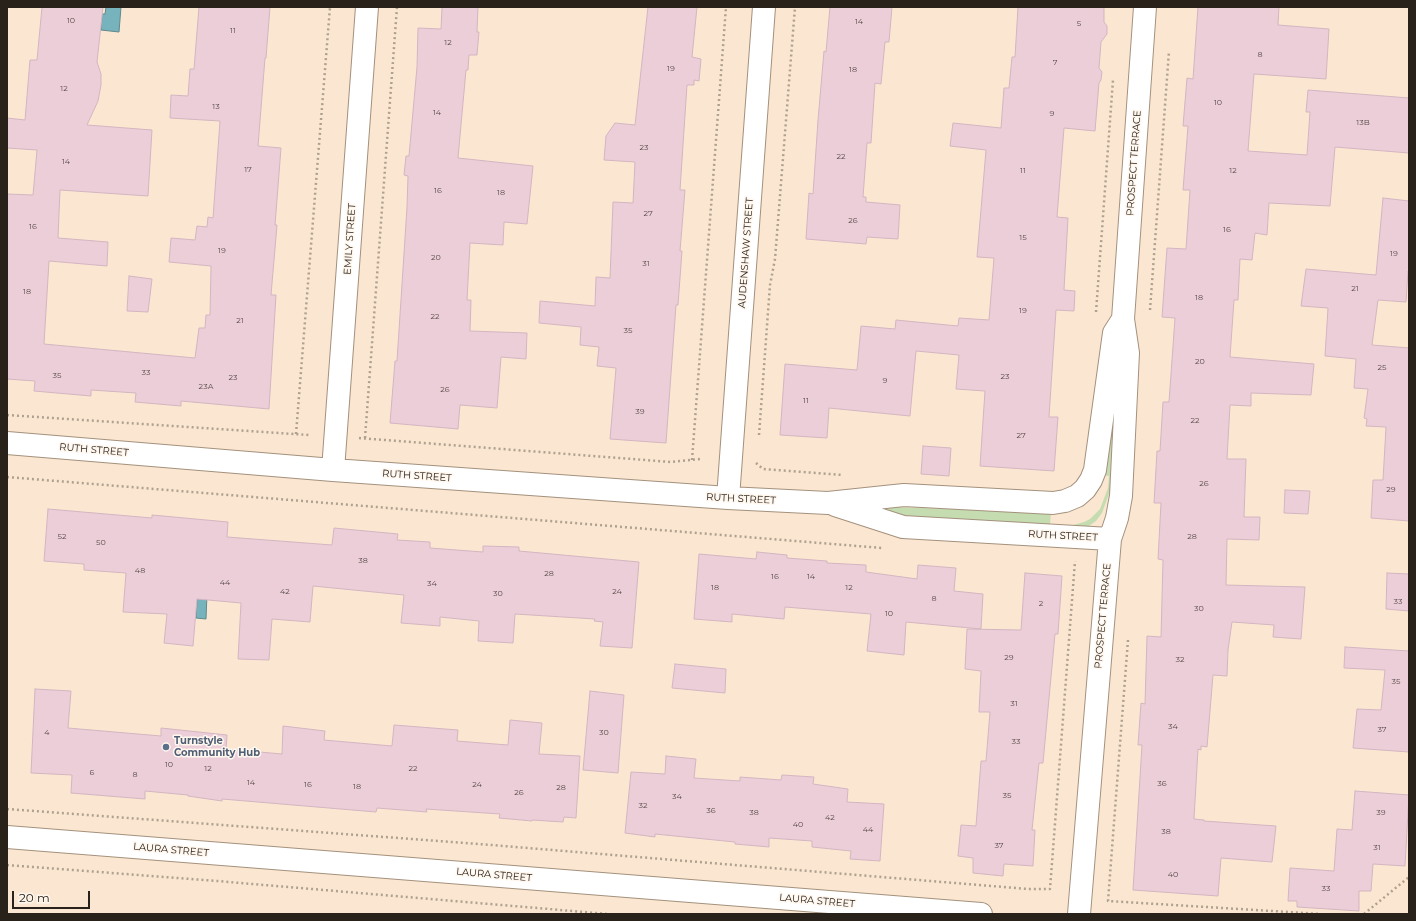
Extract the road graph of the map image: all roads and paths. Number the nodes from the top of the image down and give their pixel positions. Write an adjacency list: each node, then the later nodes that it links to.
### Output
1 (330, 7): 14 (path)
2 (367, 7): 23 (street, EMILY STREET)
3 (397, 7): 17 (path)
4 (726, 7): 21 (path)
5 (764, 7): 27 (street, AUDENSHAW STREET)
6 (795, 7): 18 (path)
7 (1145, 7): 12 (street, PROSPECT TERRACE)
8 (1169, 45): 10 (path)
9 (1113, 78): 11 (path)
10 (1150, 312)
11 (1096, 313)
12 (1122, 319): 26 (street, PROSPECT TERRACE); 29 (street, PROSPECT TERRACE)
13 (7, 416): 14 (path)
14 (296, 434): 15 (path)
15 (309, 435)
16 (355, 437): 17 (path)
17 (365, 438): 21 (path)
18 (758, 438)
19 (7, 443): 23 (street, RUTH STREET)
20 (700, 459): 21 (path)
21 (692, 460)
22 (754, 461): 24 (path)
23 (333, 470): 27 (street, RUTH STREET)
24 (848, 476)
25 (7, 477): 30 (path)
26 (1077, 496): 28 (street, RUTH STREET)
27 (728, 498): 28 (street, RUTH STREET)
28 (828, 503): 29 (street, RUTH STREET)
29 (1110, 539): 39 (street, PROSPECT TERRACE)
30 (884, 548)
31 (1068, 561): 33 (path)
32 (1129, 636): 40 (path)
33 (7, 809)
34 (7, 837): 38 (street, LAURA STREET)
35 (7, 865): 37 (path)
36 (1409, 877): 41 (path)
37 (608, 914)
38 (981, 914)
39 (1080, 914)
40 (1320, 914)
41 (1364, 914)

